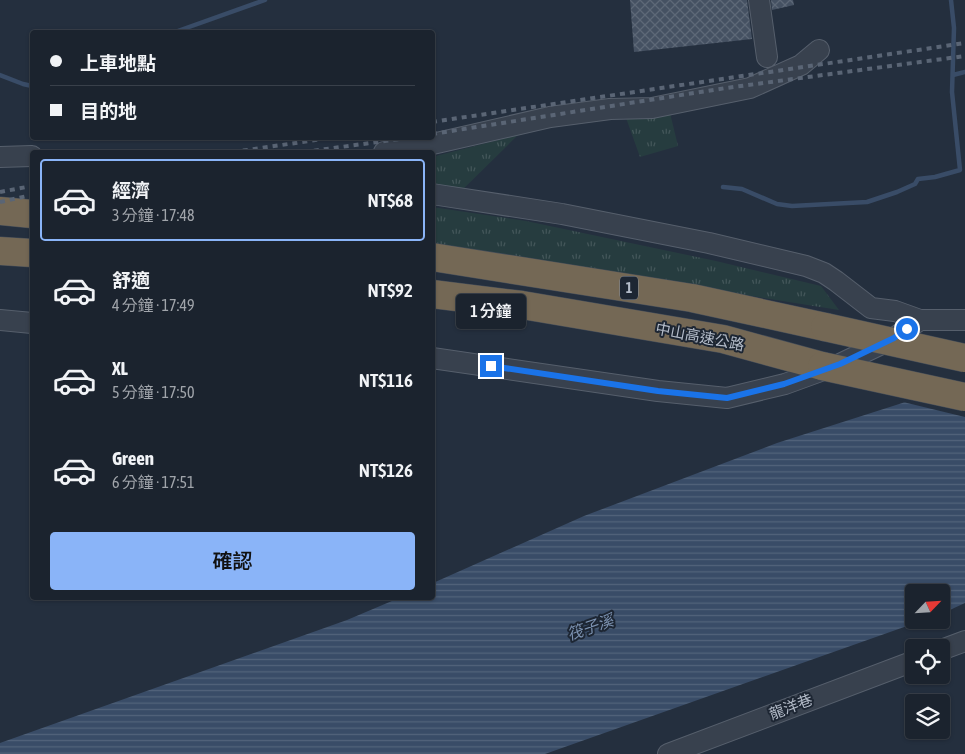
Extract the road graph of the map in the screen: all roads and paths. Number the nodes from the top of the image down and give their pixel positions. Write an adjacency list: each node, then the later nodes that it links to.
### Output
1 (759, 0): 3 (lane)
2 (819, 50): 4 (lane)
3 (767, 57)
4 (397, 150)
5 (30, 156): 6 (lane)
6 (0, 158)
7 (435, 194): 15 (lane)
8 (0, 211): 9 (highway)
9 (30, 214)
10 (0, 251): 11 (highway)
11 (30, 253)
12 (435, 257): 19 (highway, 1, bridge)
13 (435, 294): 20 (highway, 中山高速公路 / 1, bridge)
14 (0, 320): 17 (lane)
15 (920, 320): 16 (lane); 18 (lane)
16 (965, 320)
17 (30, 323)
18 (435, 358)
19 (965, 358)
20 (965, 397)
21 (965, 641): 22 (lane)
22 (950, 647)
23 (905, 664): 24 (lane, 龍洋巷)
24 (668, 754)

